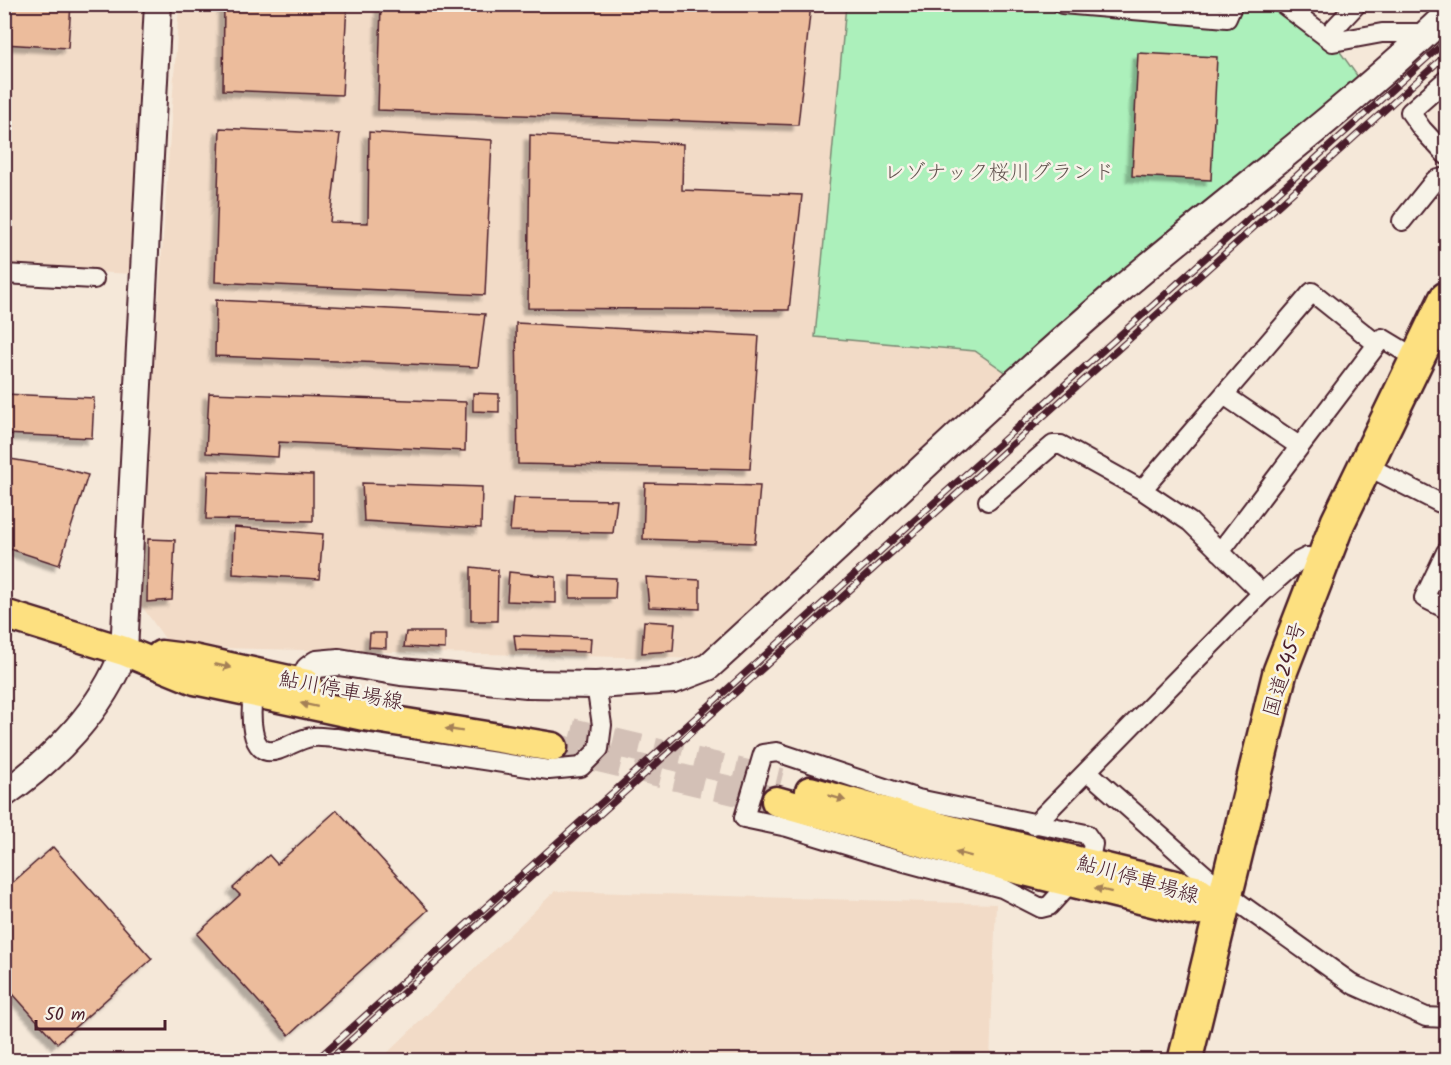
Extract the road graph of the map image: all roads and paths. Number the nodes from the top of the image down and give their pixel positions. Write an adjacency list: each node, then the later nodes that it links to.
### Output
1 (158, 4): 31 (street)
2 (1062, 4): 6 (street)
3 (1233, 4): 6 (street)
4 (1283, 4): 9 (street)
5 (1357, 4): 9 (street)
6 (1105, 6)
7 (1446, 15): 8 (street)
8 (1427, 33): 9 (street); 33 (street)
9 (1326, 37)
10 (1446, 80): 11 (street)
11 (1446, 155)
12 (1446, 177): 13 (street)
13 (1402, 221)
14 (4, 274): 15 (street)
15 (94, 279)
16 (1446, 299): 18 (highway, 国道245号)
17 (1377, 344): 18 (street); 19 (street); 20 (street)
18 (1417, 359): 21 (highway, 国道245号)
19 (1224, 394): 20 (street); 22 (street)
20 (1299, 446): 25 (street)
21 (1365, 465): 24 (street); 27 (highway, 国道245号)
22 (1142, 490): 23 (street); 25 (street)
23 (988, 501)
24 (1446, 506)
25 (1220, 552): 28 (street)
26 (1446, 552): 29 (street)
27 (1322, 559): 28 (street); 40 (highway, 国道245号)
28 (1262, 593): 35 (street)
29 (1446, 609)
30 (4, 614): 31 (main road, 鮎川停車場線)
31 (123, 651): 32 (main road, 鮎川停車場線, one-way to 32); 34 (main road, 鮎川停車場線); 37 (street)
32 (303, 684): 33 (street); 34 (main road, 鮎川停車場線, one-way to 34)
33 (596, 685): 34 (street)
34 (253, 693)
35 (1087, 771): 38 (street); 40 (street)
36 (778, 792): 39 (main road, 鮎川停車場線)
37 (4, 794)
38 (1034, 825): 39 (street); 39 (street)
39 (1080, 873): 40 (main road, 鮎川停車場線)
40 (1223, 900): 41 (street); 42 (highway, 国道245号)
41 (1446, 1018)
42 (1185, 1060)

